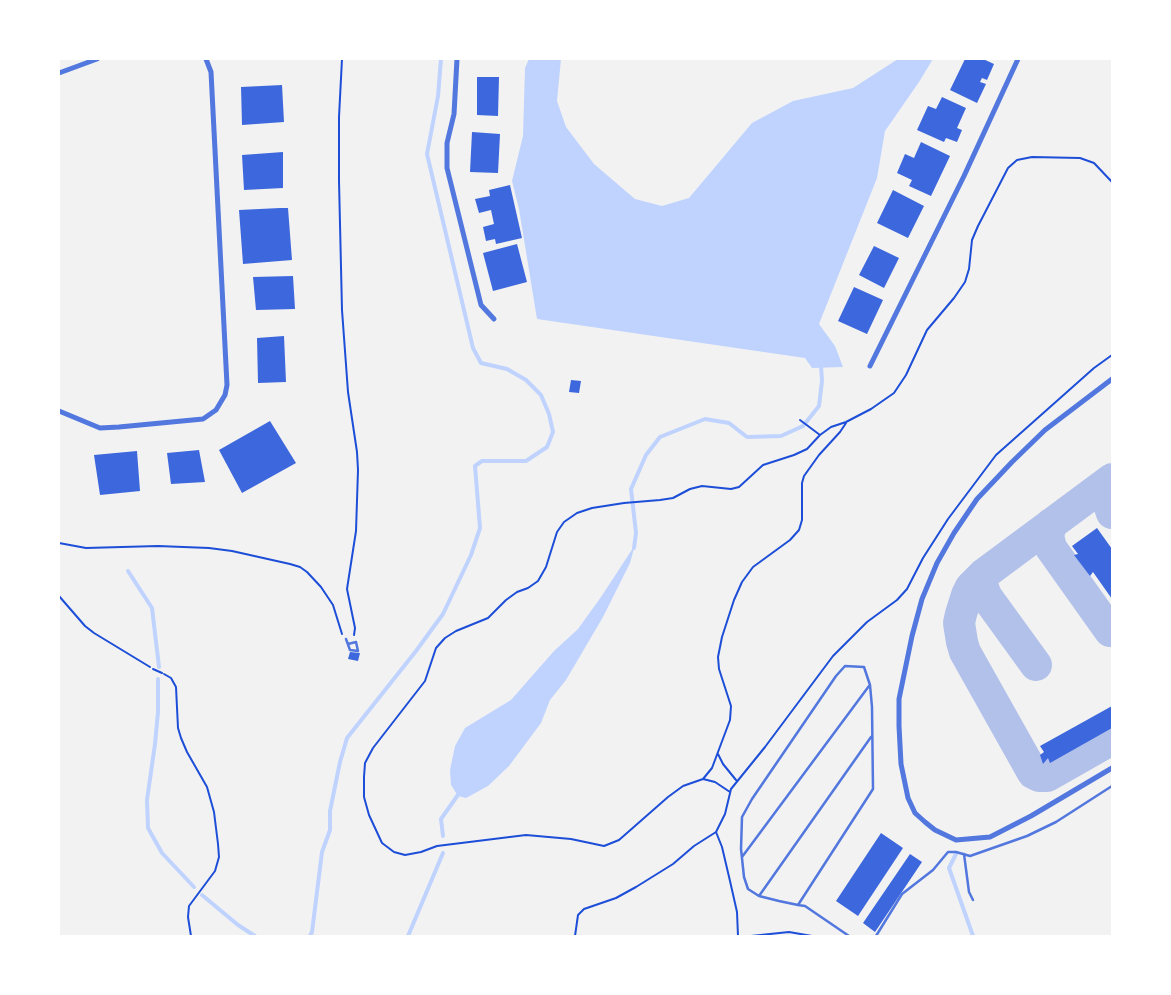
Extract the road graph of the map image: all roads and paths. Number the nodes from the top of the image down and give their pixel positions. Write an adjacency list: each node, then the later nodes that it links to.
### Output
1 (97, 59): 6 (street)
2 (206, 59): 12 (street)
3 (342, 59): 18 (path)
4 (457, 59): 8 (street)
5 (1018, 59): 10 (street)
6 (59, 73)
7 (1112, 182): 14 (path)
8 (494, 319)
9 (1112, 355): 25 (path)
10 (870, 366)
11 (1112, 379): 23 (street)
12 (59, 411)
13 (800, 420): 15 (path)
14 (846, 422): 15 (path); 22 (path)
15 (820, 435): 24 (path)
16 (59, 543): 18 (path)
17 (59, 596): 34 (path)
18 (346, 639): 19 (lane)
19 (348, 644): 19 (lane)
20 (870, 685): 21 (lane); 30 (lane); 30 (lane)
21 (872, 736): 31 (lane); 33 (lane)
22 (718, 754): 24 (path); 25 (path)
23 (1112, 768)
24 (703, 779): 27 (path)
25 (736, 780): 27 (path)
26 (1112, 786): 29 (lane)
27 (730, 792): 28 (path)
28 (716, 832): 35 (path); 36 (path)
29 (964, 854): 32 (lane); 40 (lane)
30 (742, 857): 31 (lane)
31 (759, 896): 33 (lane)
32 (973, 900)
33 (798, 905): 39 (lane)
34 (191, 936)
35 (575, 936)
36 (738, 936)
37 (752, 936): 38 (path)
38 (812, 936)
39 (849, 936)
40 (876, 936)

